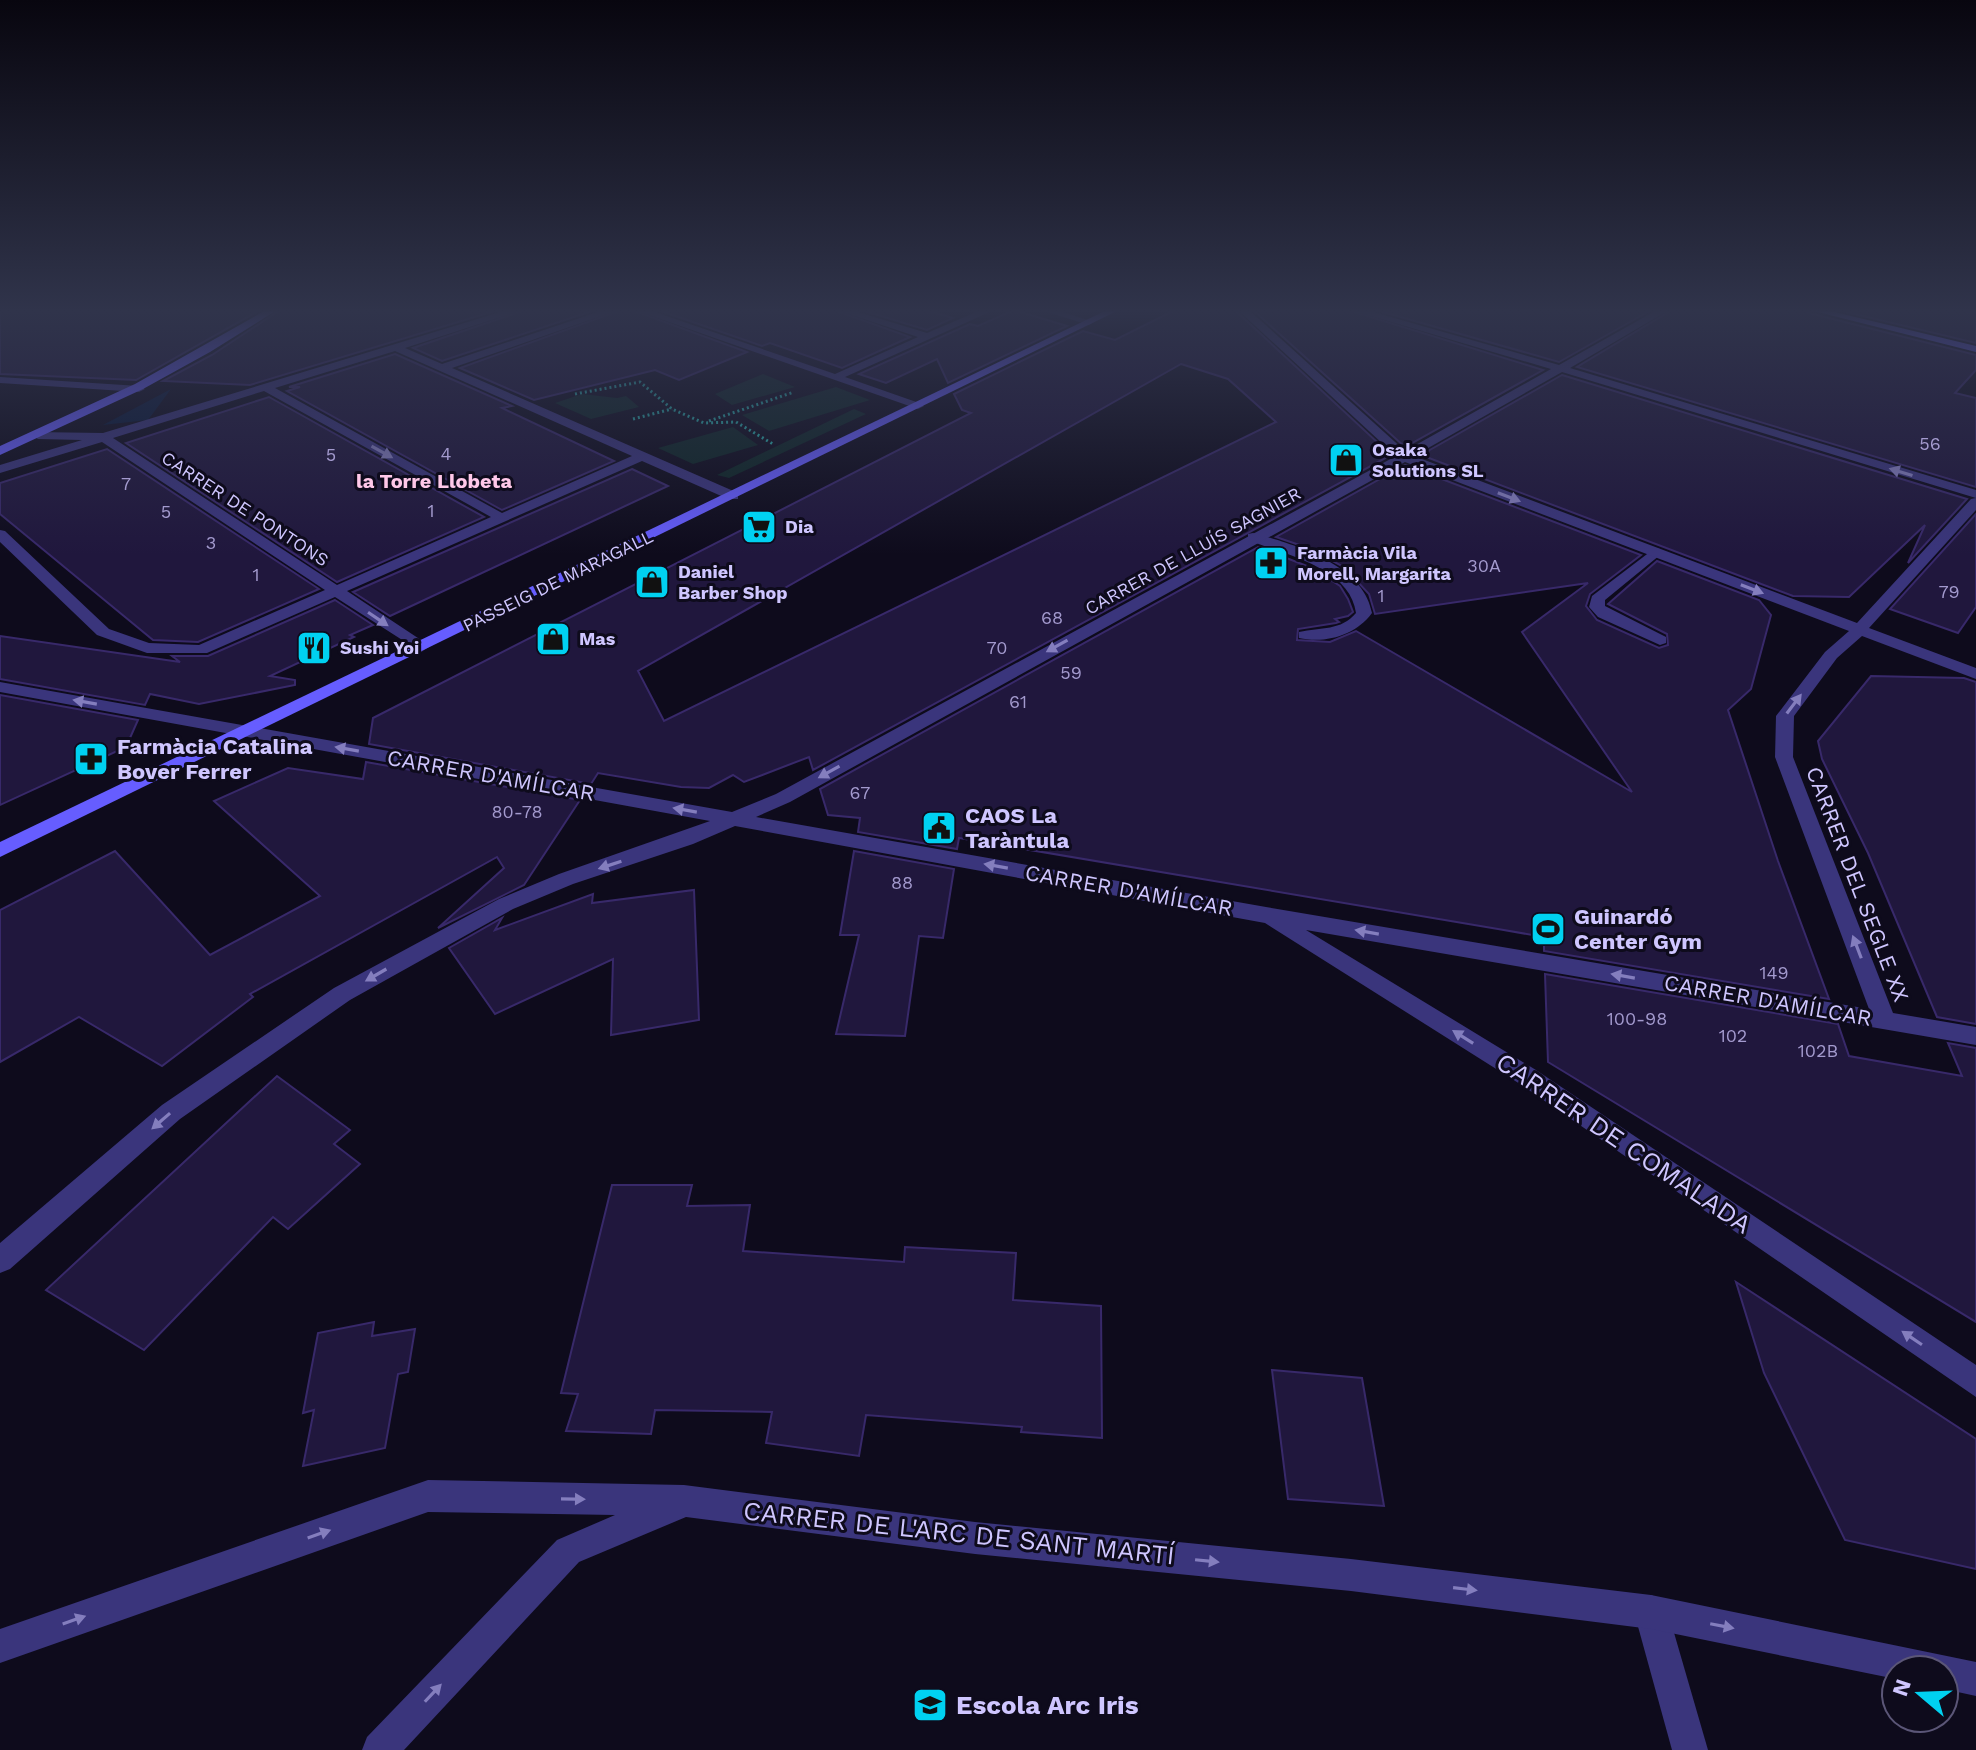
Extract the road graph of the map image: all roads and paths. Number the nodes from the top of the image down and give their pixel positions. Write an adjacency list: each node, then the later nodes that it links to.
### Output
1 (133, 392): 16 (street)
2 (249, 392): 17 (street)
3 (272, 392): 26 (street, one-way to 26)
4 (494, 392): 13 (street)
5 (588, 392): 13 (path)
6 (651, 392): 15 (path)
7 (794, 392): 15 (path)
8 (877, 392): 14 (street)
9 (947, 392): 14 (street, PASSEIG DE MARAGALL)
10 (1332, 392): 21 (street)
11 (1518, 392): 21 (street, CARRER DE LLUÍS SAGNIER)
12 (1637, 392): 23 (street, one-way to 12)
13 (522, 404): 20 (street)
14 (918, 406): 24 (street, PASSEIG DE MARAGALL)
15 (704, 423): 18 (path)
16 (38, 435): 17 (street); 19 (street)
17 (103, 437): 22 (street); 30 (street, CARRER DE PONTONS)
18 (768, 442)
19 (0, 451)
20 (642, 456): 24 (street); 26 (street)
21 (1404, 457): 28 (street, CARRER DE LLUÍS SAGNIER); 29 (street, one-way to 29)
22 (0, 469)
23 (1976, 494)
24 (733, 496): 34 (street, PASSEIG DE MARAGALL)
25 (1976, 502): 31 (street, CARRER DEL SEGLE XX)
26 (502, 518): 30 (street)
27 (0, 534): 30 (street)
28 (1253, 537): 32 (street); 38 (street, CARRER DE LLUÍS SAGNIER, one-way to 38)
29 (1655, 552): 31 (street, one-way to 31); 33 (street)
30 (336, 591): 34 (street, CARRER DE PONTONS, one-way to 34)
31 (1859, 630): 35 (street); 41 (street, CARRER DEL SEGLE XX, one-way to 31)
32 (1305, 635)
33 (1660, 640)
34 (421, 647): 37 (street, PASSEIG DE MARAGALL)
35 (1976, 674)
36 (0, 687): 37 (street, CARRER D'AMÍLCAR, one-way to 36)
37 (249, 731): 38 (street, CARRER D'AMÍLCAR, one-way to 37); 39 (street, PASSEIG DE MARAGALL)
38 (736, 819): 40 (street, CARRER D'AMÍLCAR, one-way to 38); 43 (street, CARRER DE LLUÍS SAGNIER, one-way to 43)
39 (0, 850)
40 (1266, 915): 41 (street, CARRER D'AMÍLCAR, one-way to 40); 44 (street, CARRER DE COMALADA, one-way to 40)
41 (1885, 1020): 42 (street, CARRER D'AMÍLCAR)
42 (1976, 1036)
43 (0, 1260)
44 (1976, 1382)
45 (684, 1501): 46 (street, CARRER DE L'ARC DE SANT MARTÍ, one-way to 46); 47 (street, CARRER DE L'ARC DE SANT MARTÍ, one-way to 45); 49 (street, one-way to 45)
46 (1651, 1612): 48 (street, CARRER DE L'ARC DE SANT MARTÍ, one-way to 48); 50 (street)
47 (0, 1646)
48 (1880, 1659)
49 (380, 1750)
50 (1690, 1750)

